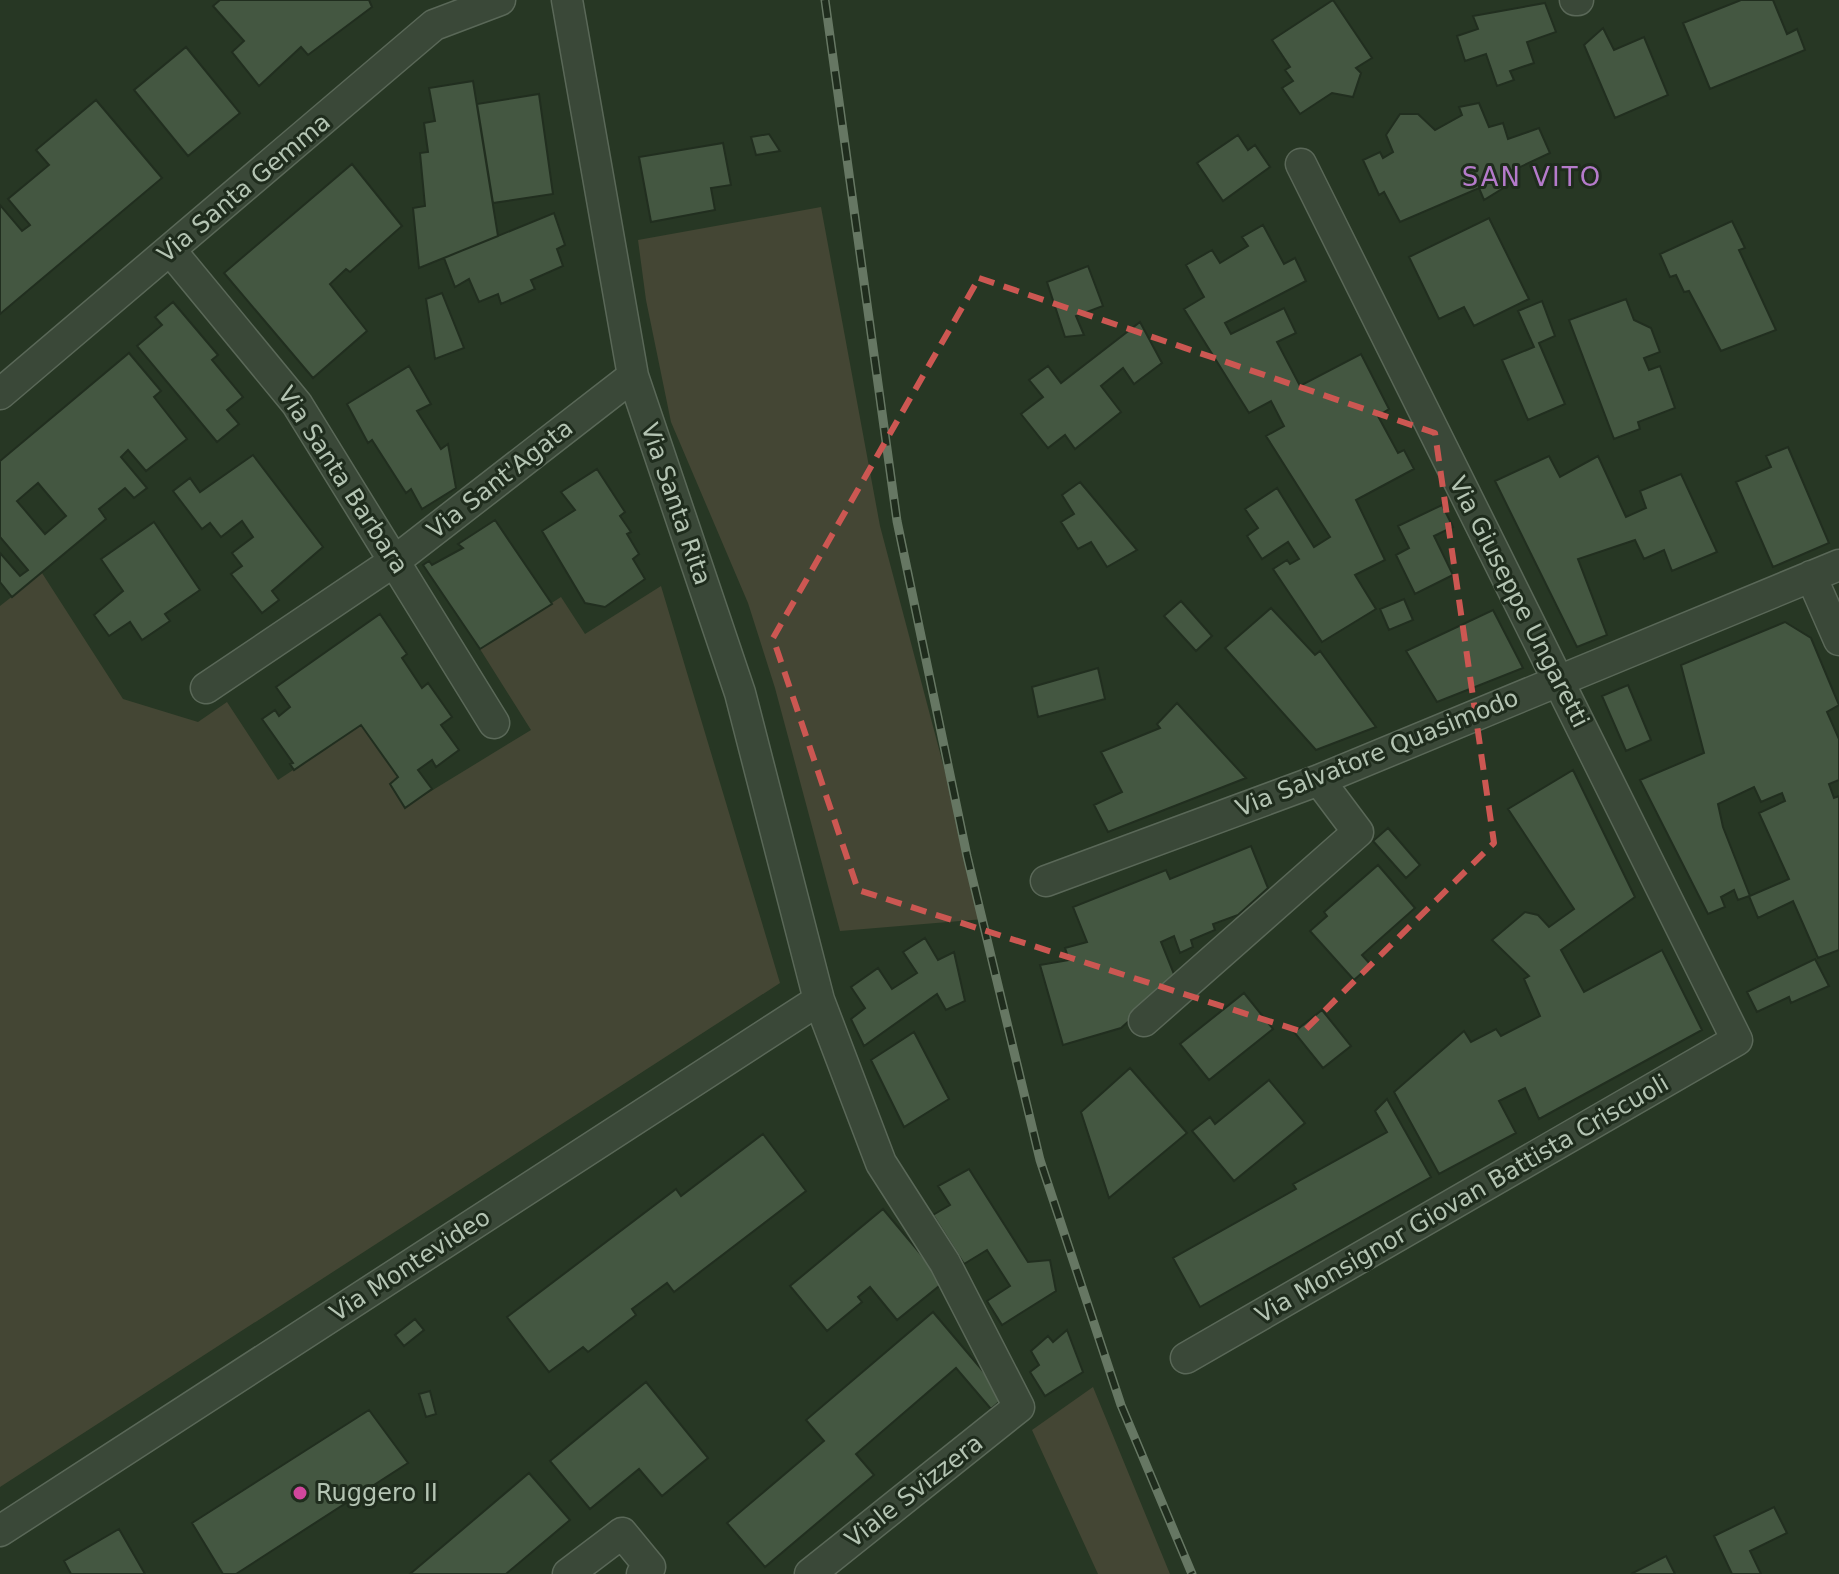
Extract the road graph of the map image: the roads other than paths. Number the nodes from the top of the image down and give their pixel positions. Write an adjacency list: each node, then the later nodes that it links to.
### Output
1 (500, 0): 3 (street, Via Santa Gemma)
2 (567, 0): 6 (street, Via Santa Rita)
3 (428, 13): 5 (street, Via Santa Gemma)
4 (1301, 164): 12 (street, Via Giuseppe Ungaretti)
5 (171, 251): 7 (street, Via Santa Gemma); 8 (street, Via Santa Barbara)
6 (633, 376): 8 (street, Via Sant'Agata); 17 (street, Via Santa Rita)
7 (0, 394)
8 (396, 560): 13 (street, Via Sant'Agata); 14 (street, Via Santa Barbara)
9 (1839, 565): 10 (street, Via Salvatore Quasimodo)
10 (1811, 576): 11 (street); 12 (street, Via Salvatore Quasimodo)
11 (1839, 640)
12 (1558, 679): 15 (street, Via Salvatore Quasimodo); 19 (street, Via Giuseppe Ungaretti)
13 (206, 688)
14 (494, 723)
15 (1319, 780): 16 (street, Via Salvatore Quasimodo); 18 (street)
16 (1046, 881)
17 (819, 1000): 21 (street, Via Santa Rita); 22 (street, Via Montevideo)
18 (1144, 1021)
19 (1737, 1040): 20 (street, Via Monsignor Giovan Battista Criscuoli)
20 (1186, 1358)
21 (1019, 1407): 25 (street, Viale Svizzera)
22 (0, 1531)
23 (649, 1572): 24 (street)
24 (568, 1574)
25 (810, 1574)

